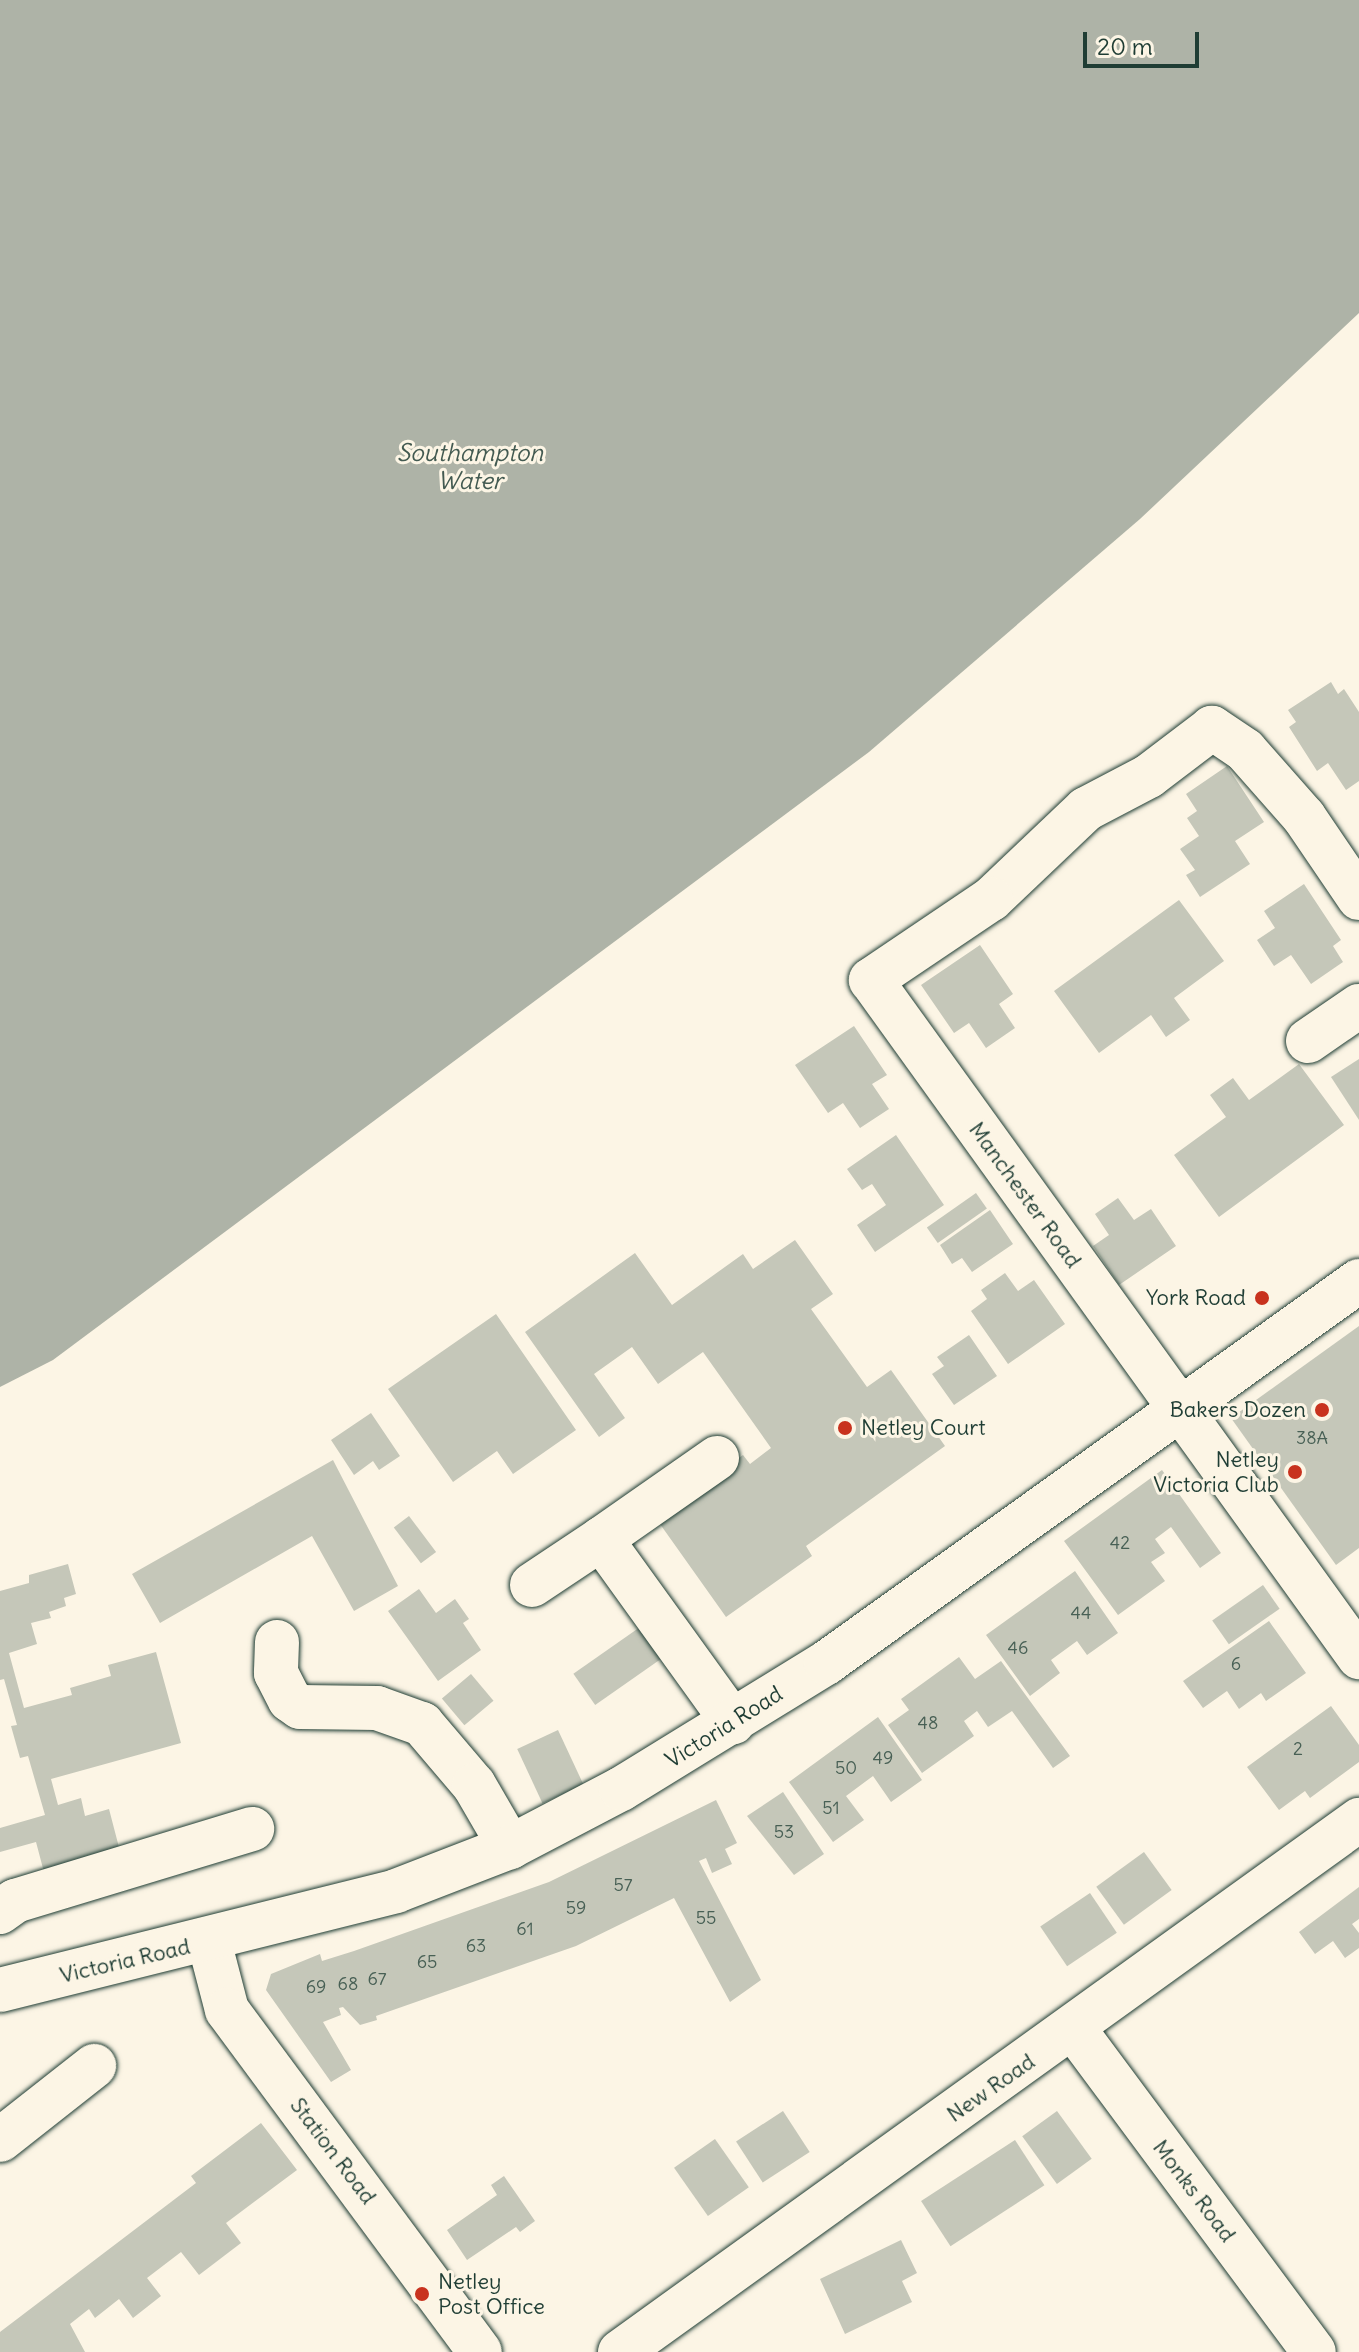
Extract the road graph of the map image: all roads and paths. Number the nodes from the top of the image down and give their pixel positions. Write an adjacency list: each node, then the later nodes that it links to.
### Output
1 (1359, 898): 5 (street, Manchester Road)
2 (1359, 1006): 3 (street)
3 (1308, 1041)
4 (1359, 1281): 5 (street, Victoria Road)
5 (1178, 1409): 10 (street, Manchester Road); 11 (street, Victoria Road)
6 (717, 1458): 7 (street)
7 (601, 1539): 8 (street); 11 (street)
8 (532, 1585)
9 (277, 1642): 14 (street)
10 (1359, 1657)
11 (733, 1722): 14 (street, Victoria Road)
12 (1359, 1820): 18 (street, New Road)
13 (252, 1829): 15 (street)
14 (510, 1847): 16 (street, Victoria Road)
15 (0, 1912)
16 (209, 1941): 17 (street, Victoria Road); 21 (street, Station Road)
17 (0, 1990)
18 (1074, 2029): 22 (street, New Road); 23 (street, Monks Road)
19 (94, 2066): 20 (street)
20 (0, 2140)
21 (480, 2352)
22 (620, 2352)
23 (1314, 2352)

